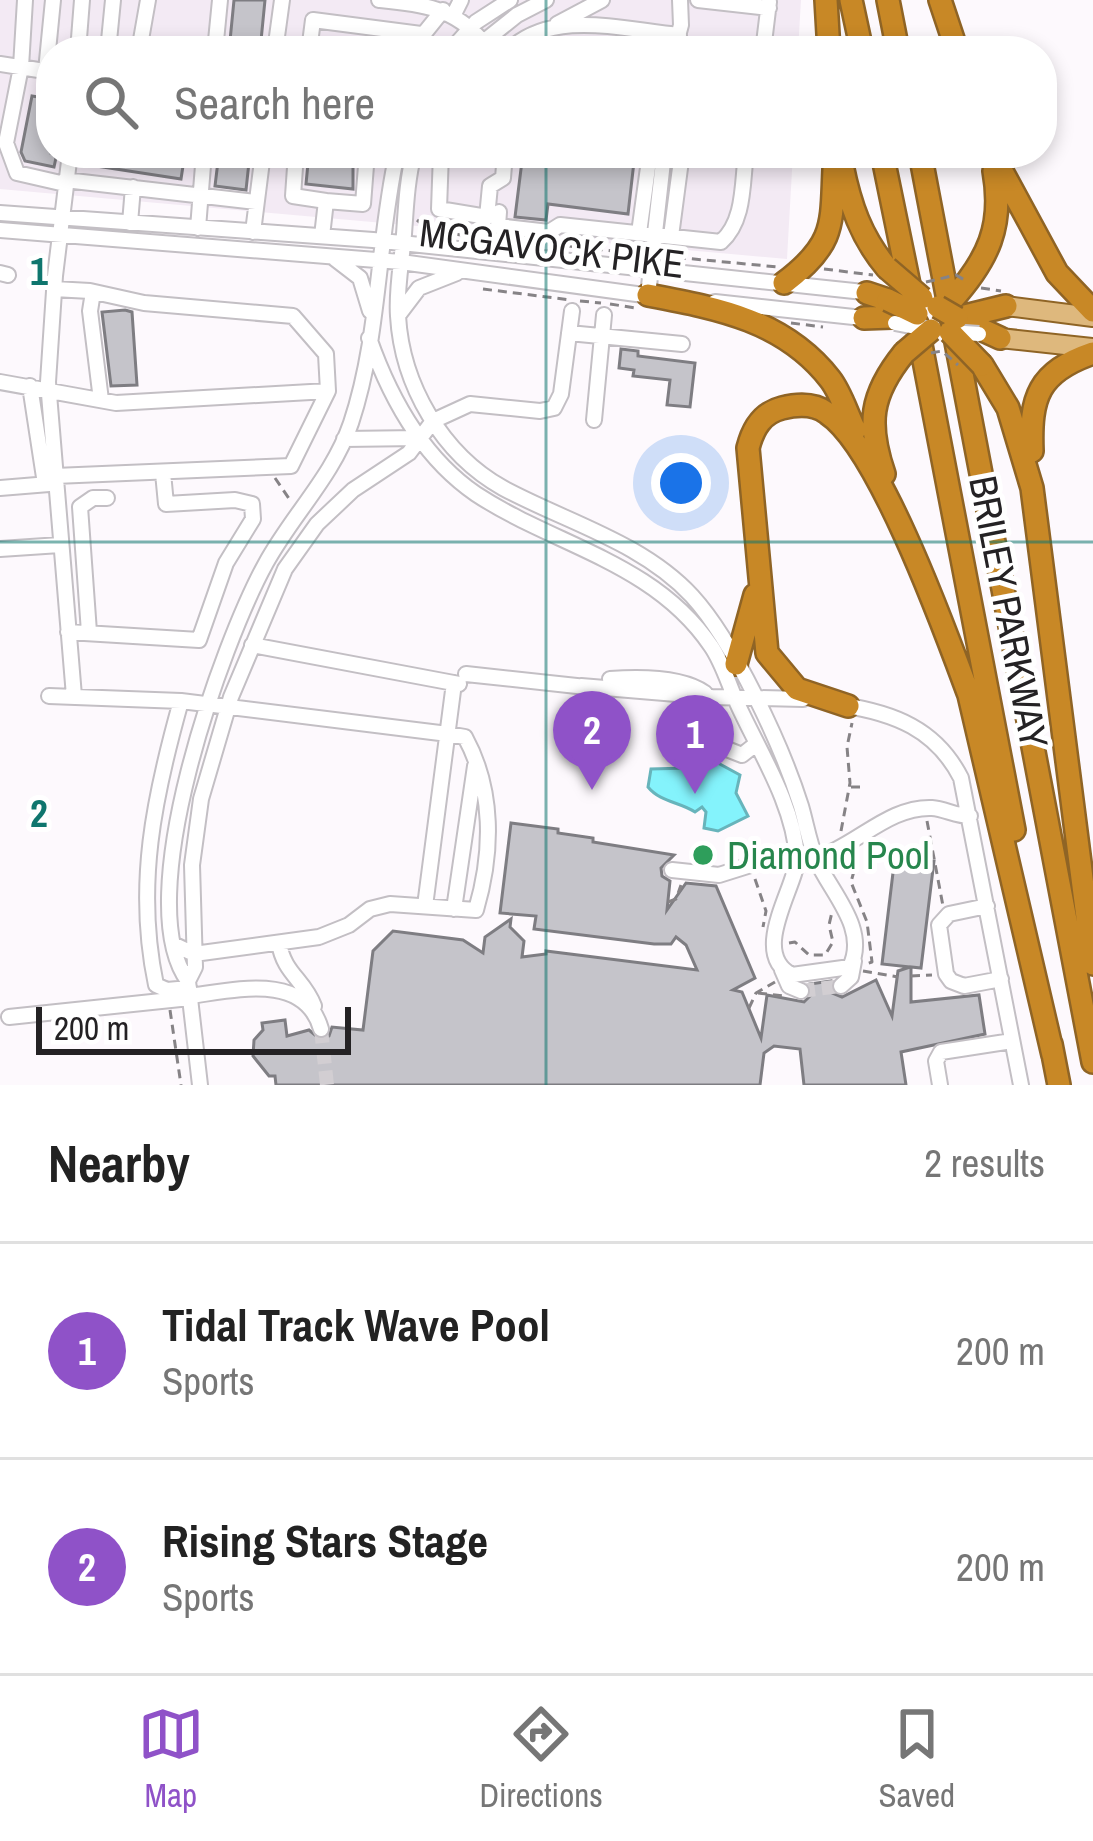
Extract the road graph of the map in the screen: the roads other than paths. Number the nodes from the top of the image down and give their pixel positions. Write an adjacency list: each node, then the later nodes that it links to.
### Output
1 (26, 0): 43 (street)
2 (53, 0): 25 (street)
3 (82, 0): 26 (street)
4 (113, 0): 27 (street)
5 (148, 0): 28 (street)
6 (220, 0): 29 (street)
7 (282, 0): 30 (street)
8 (379, 0): 20 (street)
9 (461, 0): 20 (street)
10 (546, 0): 18 (street)
11 (602, 0): 21 (street)
12 (680, 0): 24 (street)
13 (698, 0): 19 (street)
14 (826, 0): 38 (highway)
15 (851, 0): 39 (highway)
16 (888, 0): 40 (highway)
17 (940, 0): 41 (highway)
18 (510, 4): 22 (street); 34 (street); 35 (street)
19 (769, 4): 37 (street)
20 (447, 13): 22 (street); 23 (street)
21 (557, 24): 24 (street); 36 (street)
22 (471, 28): 32 (street); 33 (street)
23 (421, 34): 31 (street)
24 (680, 35)
25 (51, 36)
26 (79, 36)
27 (109, 36)
28 (142, 36)
29 (216, 36)
30 (277, 36)
31 (311, 36)
32 (464, 36)
33 (474, 36)
34 (485, 36)
35 (521, 36)
36 (536, 36)
37 (765, 36)
38 (829, 36)
39 (859, 36)
40 (895, 36)
41 (952, 36)
42 (0, 64): 43 (street)
43 (21, 67): 44 (street); 45 (street)
44 (36, 69)
45 (4, 134): 68 (street)
46 (67, 168): 68 (street)
47 (203, 168): 70 (street)
48 (260, 168): 72 (street)
49 (295, 168): 71 (street)
50 (366, 168): 71 (street)
51 (395, 168): 83 (street)
52 (412, 168): 84 (street)
53 (440, 168): 76 (street)
54 (504, 168): 67 (street)
55 (651, 168): 81 (street)
56 (663, 168): 65 (street)
57 (680, 168): 66 (street)
58 (744, 168): 81 (street)
59 (836, 168): 90 (highway)
60 (841, 168): 102 (highway, bridge)
61 (885, 168): 170 (highway, BRILEY PARKWAY)
62 (923, 168): 171 (highway, BRILEY PARKWAY)
63 (994, 168): 102 (highway)
64 (999, 168): 97 (highway)
65 (662, 175): 66 (street); 81 (street)
66 (679, 177): 81 (street)
67 (503, 178): 76 (street); 76 (street)
68 (65, 182): 69 (street); 74 (street)
69 (133, 187): 70 (street); 75 (street)
70 (200, 196): 72 (street); 77 (street)
71 (326, 201): 82 (street)
72 (256, 202): 79 (street)
73 (0, 213): 74 (street, MCGAVOCK PIKE)
74 (62, 218): 75 (street, MCGAVOCK PIKE); 80 (street)
75 (130, 223): 77 (street, MCGAVOCK PIKE)
76 (497, 226): 81 (street); 84 (street, MCGAVOCK PIKE); 88 (street, MCGAVOCK PIKE)
77 (198, 228): 79 (street, MCGAVOCK PIKE)
78 (0, 230): 80 (street, MCGAVOCK PIKE)
79 (253, 232): 82 (street, MCGAVOCK PIKE)
80 (60, 235): 85 (street, MCGAVOCK PIKE); 91 (street)
81 (655, 235): 88 (street)
82 (322, 236): 83 (street, MCGAVOCK PIKE)
83 (386, 241): 84 (street, MCGAVOCK PIKE); 86 (street)
84 (403, 243): 87 (street)
85 (329, 256): 86 (street, MCGAVOCK PIKE); 101 (street)
86 (382, 261): 87 (street, MCGAVOCK PIKE); 101 (street)
87 (401, 262): 89 (street, MCGAVOCK PIKE); 99 (street)
88 (652, 262): 90 (street, MCGAVOCK PIKE); 93 (street)
89 (462, 272): 93 (street, MCGAVOCK PIKE); 99 (street)
90 (786, 275): 95 (street, MCGAVOCK PIKE)
91 (54, 289): 92 (street); 110 (street)
92 (93, 292): 111 (street); 112 (street)
93 (648, 295): 100 (street, MCGAVOCK PIKE); 117 (highway)
94 (1003, 298): 97 (main road); 102 (highway)
95 (886, 306): 100 (highway); 102 (highway, bridge)
96 (572, 311): 103 (street)
97 (1093, 314)
98 (604, 315): 104 (street)
99 (398, 317): 114 (street)
100 (864, 318)
101 (371, 320): 105 (street)
102 (959, 321): 107 (main road); 121 (highway); 123 (highway, bridge)
103 (569, 333): 104 (street); 114 (street)
104 (601, 335): 106 (street); 113 (street)
105 (369, 338): 115 (street); 116 (street)
106 (682, 344)
107 (1093, 351): 121 (highway)
108 (0, 382): 109 (street)
109 (30, 386): 110 (street); 119 (street)
110 (49, 388): 112 (street); 119 (street)
111 (328, 391): 112 (street); 118 (street)
112 (101, 400)
113 (594, 420)
114 (433, 421): 115 (street); 131 (street)
115 (418, 438): 116 (street); 130 (street); 138 (street)
116 (344, 440): 127 (street)
117 (861, 454): 123 (highway); 126 (highway)
118 (164, 472): 119 (street); 129 (street)
119 (52, 481): 120 (street); 124 (street)
120 (0, 488)
121 (1032, 488): 158 (highway)
122 (107, 498): 129 (street)
123 (889, 501): 170 (highway)
124 (60, 544): 125 (street); 128 (street)
125 (0, 549)
126 (759, 582): 131 (highway); 141 (highway)
127 (237, 628): 130 (street); 140 (street)
128 (68, 632): 129 (street); 137 (street)
129 (89, 632)
130 (254, 640): 132 (street); 142 (street)
131 (736, 664): 136 (street)
132 (462, 679): 133 (street); 143 (street)
133 (581, 684): 134 (street); 134 (street)
134 (706, 694): 138 (street)
135 (49, 696): 137 (street)
136 (753, 696): 138 (street); 141 (street); 148 (street)
137 (74, 697): 139 (street)
138 (734, 698): 145 (street)
139 (181, 701): 140 (street); 162 (street)
140 (208, 704): 142 (street); 155 (street)
141 (848, 706): 147 (street)
142 (228, 707): 143 (street); 156 (street)
143 (448, 734): 146 (street); 151 (street)
144 (714, 744): 145 (street)
145 (755, 744): 149 (street)
146 (476, 759): 153 (street); 153 (street)
147 (970, 816): 148 (street); 152 (street)
148 (815, 858): 149 (street); 157 (street)
149 (796, 859): 150 (street); 159 (street)
150 (677, 871)
151 (417, 905): 153 (street); 154 (street)
152 (987, 906): 160 (street); 160 (street)
153 (454, 909)
154 (279, 943): 156 (street); 166 (street)
155 (175, 945): 156 (street); 163 (street)
156 (194, 954): 163 (street)
157 (858, 964): 159 (street); 161 (street)
158 (1093, 964)
159 (779, 974): 164 (street)
160 (1001, 979): 169 (street)
161 (841, 986)
162 (167, 991): 163 (street); 165 (street)
163 (189, 991): 166 (street); 167 (street); 172 (street)
164 (798, 994)
165 (93, 1000)
166 (316, 1011): 168 (street)
167 (9, 1017)
168 (321, 1029)
169 (1012, 1041): 173 (street); 174 (street)
170 (1053, 1055): 175 (highway, BRILEY PARKWAY)
171 (1093, 1062)
172 (200, 1085)
173 (940, 1085)
174 (1020, 1085)
175 (1059, 1085)

